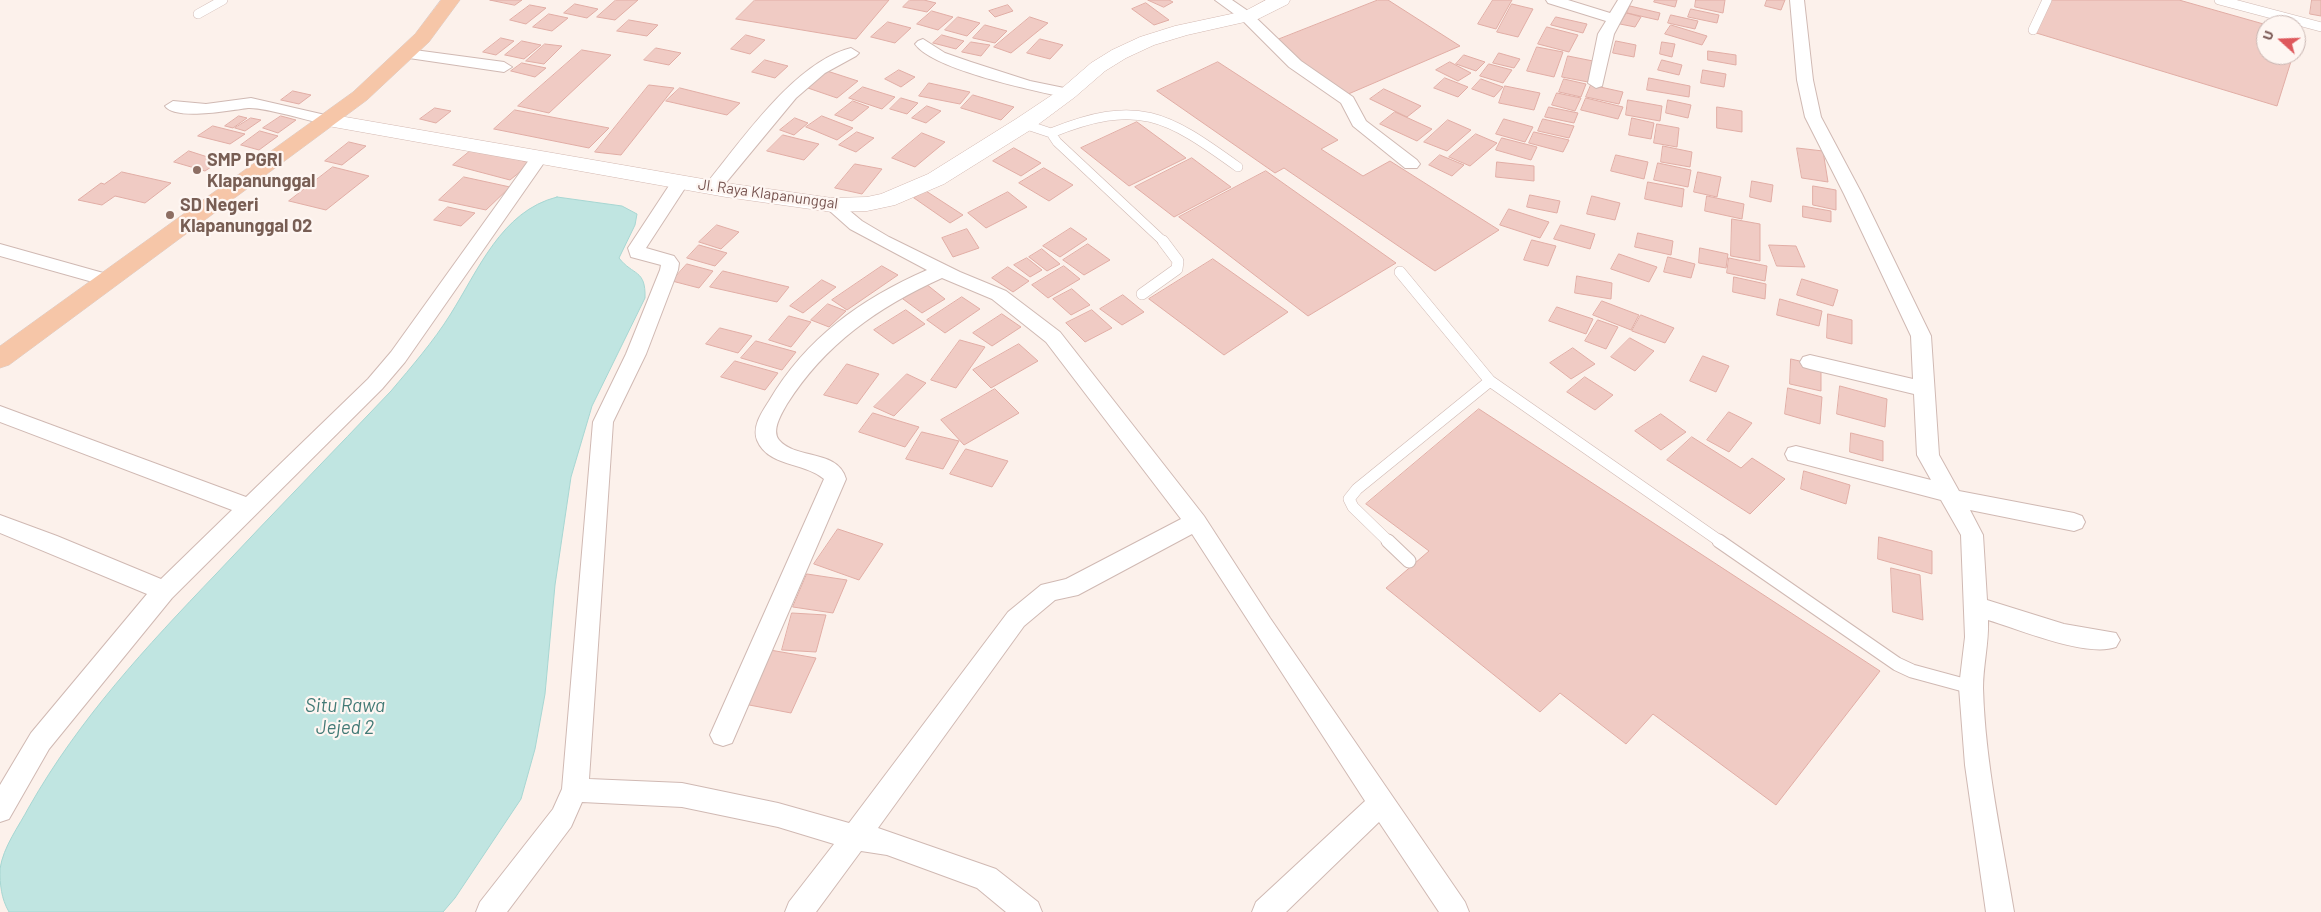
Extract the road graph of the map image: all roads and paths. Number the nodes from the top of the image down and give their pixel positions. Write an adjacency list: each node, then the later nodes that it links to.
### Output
1 (223, 0): 10 (lane)
2 (451, 0): 17 (main road)
3 (1222, 0): 11 (street)
4 (1281, 0): 11 (street, Jl. Raya Klapanunggal)
5 (1553, 0): 12 (street)
6 (1625, 0): 12 (street)
7 (1797, 0): 39 (street)
8 (2047, 0): 14 (lane)
9 (2219, 0): 13 (lane)
10 (198, 14)
11 (1246, 16): 20 (street, Jl. Raya Klapanunggal); 26 (street)
12 (1615, 19): 19 (street)
13 (2321, 27)
14 (2033, 30)
15 (922, 44): 20 (street)
16 (852, 53): 29 (street)
17 (407, 54): 18 (street); 22 (main road)
18 (504, 67)
19 (1596, 83)
20 (1068, 93): 23 (street, Jl. Raya Klapanunggal)
21 (173, 106): 22 (street)
22 (328, 120): 25 (street, Jl. Raya Klapanunggal); 34 (main road)
23 (1024, 124): 24 (lane); 30 (street, Jl. Raya Klapanunggal)
24 (1051, 133): 27 (lane); 35 (lane)
25 (540, 157): 28 (street, Jl. Raya Klapanunggal); 43 (street)
26 (1411, 164)
27 (1238, 167)
28 (680, 182): 29 (street, Jl. Raya Klapanunggal); 53 (street)
29 (714, 187): 30 (street, Jl. Raya Klapanunggal)
30 (832, 205): 32 (street)
31 (0, 250): 34 (street)
32 (942, 271): 44 (street); 52 (street)
33 (1400, 272): 38 (lane)
34 (106, 280): 36 (main road)
35 (1142, 294)
36 (0, 360)
37 (1810, 362): 39 (street)
38 (1490, 381): 47 (lane); 51 (lane)
39 (1924, 389): 42 (street)
40 (0, 414): 43 (street)
41 (1796, 454): 42 (street)
42 (1949, 495): 45 (street); 49 (street)
43 (248, 507): 48 (street)
44 (1196, 522): 54 (street); 56 (street)
45 (2074, 522)
46 (0, 524): 48 (street)
47 (1409, 561)
48 (164, 591): 55 (street)
49 (1976, 606): 50 (street); 51 (street)
50 (2108, 640)
51 (1971, 687): 62 (street)
52 (724, 735)
53 (575, 790): 56 (street); 57 (street)
54 (1382, 802): 60 (street); 61 (street)
55 (0, 810)
56 (855, 837): 58 (street); 59 (street)
57 (490, 912)
58 (799, 912)
59 (1028, 912)
60 (1266, 912)
61 (1455, 912)
62 (2000, 912)

